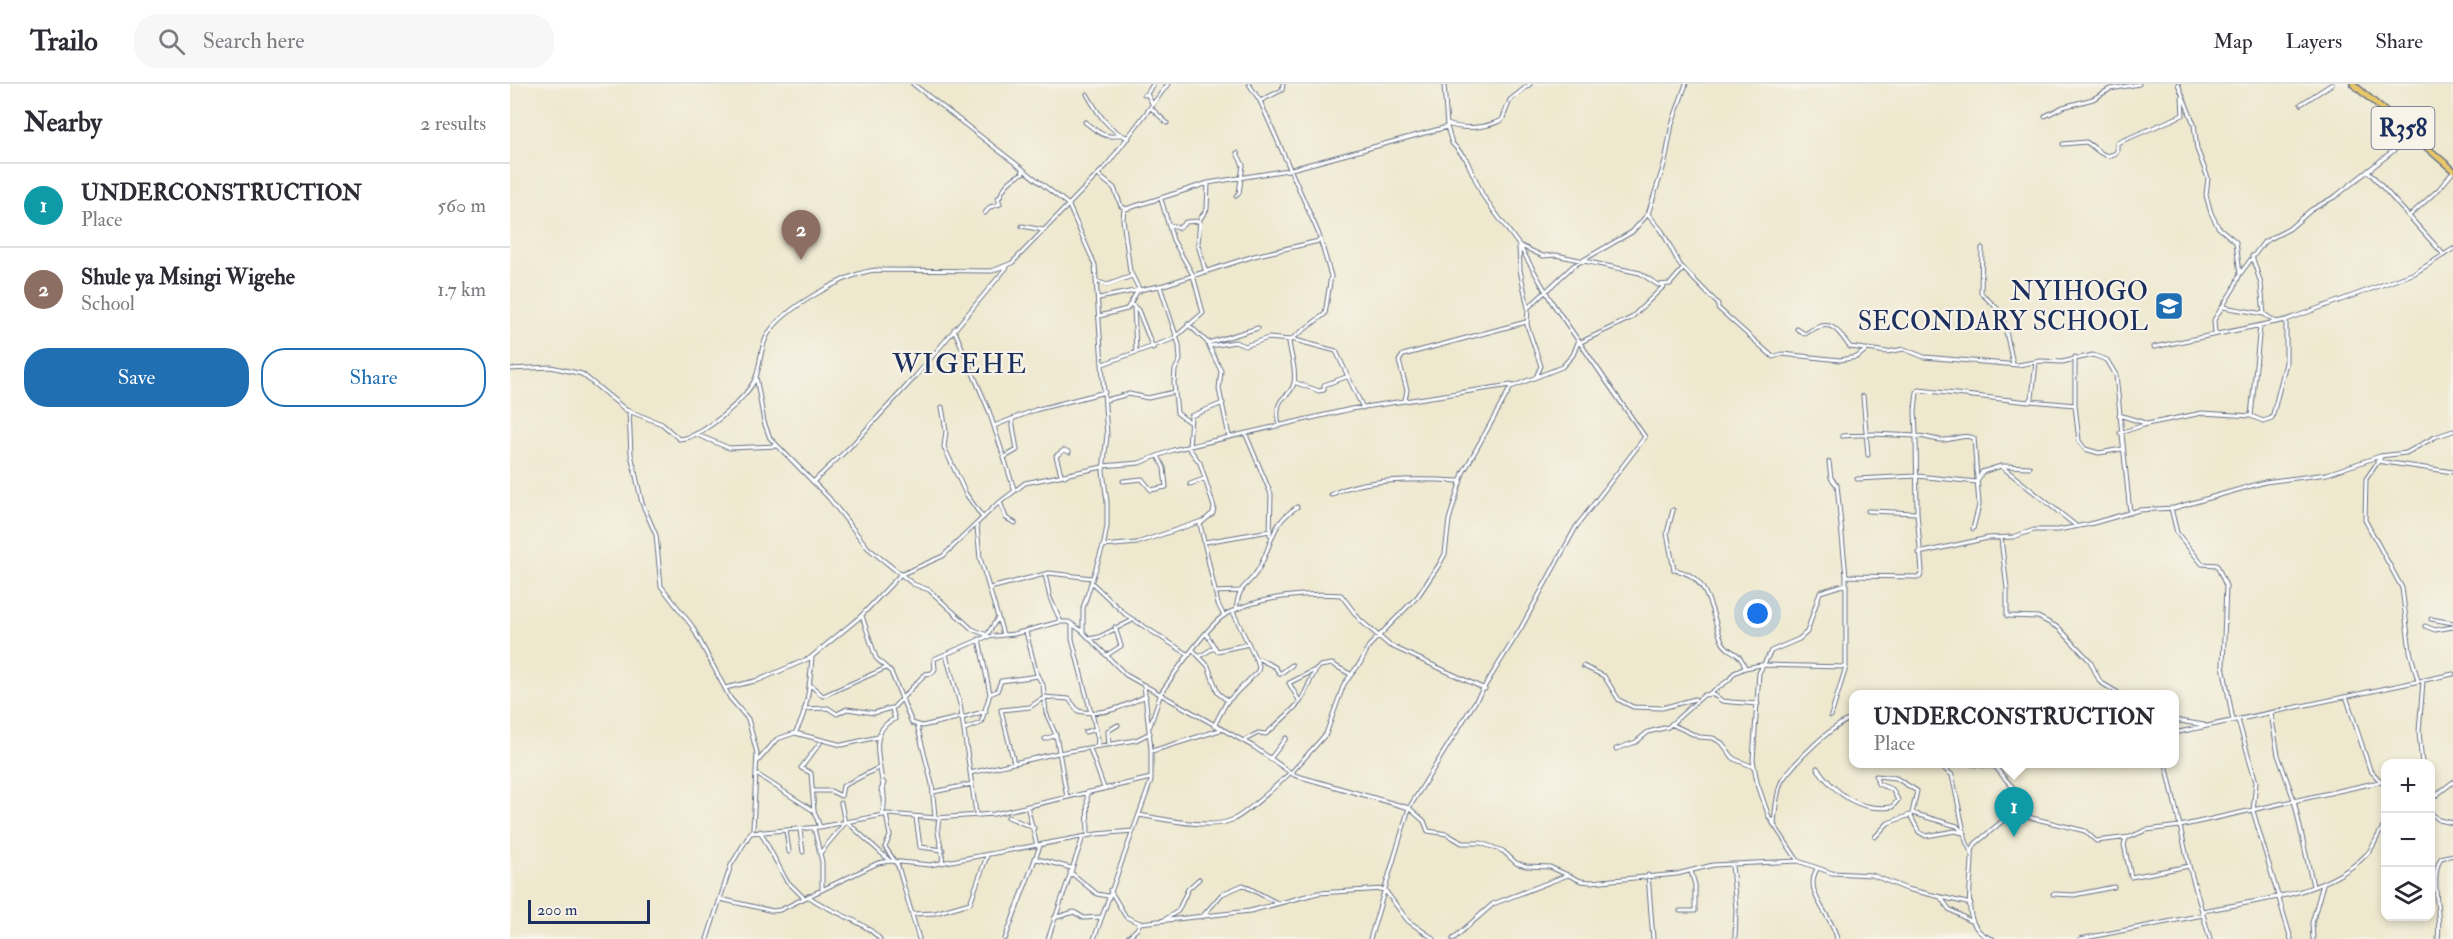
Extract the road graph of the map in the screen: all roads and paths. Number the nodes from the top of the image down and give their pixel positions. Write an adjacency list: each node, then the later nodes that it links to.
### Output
1 (913, 84): 27 (street)
2 (1153, 84): 17 (street)
3 (1168, 84): 17 (street)
4 (1248, 84): 15 (street)
5 (1283, 84): 15 (street)
6 (1444, 84): 21 (street)
7 (1530, 84): 21 (street)
8 (1686, 84): 39 (street)
9 (2139, 84): 18 (street)
10 (2178, 84): 13 (street)
11 (2332, 84): 16 (street)
12 (2354, 84): 23 (main road, R358)
13 (2181, 92): 25 (street); 55 (street)
14 (1087, 94): 22 (street)
15 (1260, 101): 28 (street)
16 (2301, 104)
17 (1152, 106): 20 (street); 24 (street)
18 (2045, 116)
19 (1085, 122): 22 (street)
20 (1167, 123)
21 (1447, 125): 28 (street); 46 (street)
22 (1119, 135): 24 (street)
23 (2412, 136): 29 (street); 30 (main road, R358)
24 (1129, 138): 31 (street)
25 (2063, 144)
26 (1237, 153): 32 (street)
27 (1021, 167): 36 (street); 38 (street)
28 (1288, 170): 32 (street); 45 (street)
29 (2368, 171): 40 (street); 50 (street)
30 (2453, 171): 40 (street)
31 (1098, 175): 36 (street); 37 (street)
32 (1241, 179): 33 (street); 34 (street)
33 (1208, 183): 35 (street); 41 (street)
34 (1236, 196)
35 (1161, 199): 37 (street); 42 (street)
36 (1069, 206): 44 (street); 58 (street)
37 (1124, 209): 57 (street)
38 (985, 213)
39 (1648, 214): 51 (street); 53 (street)
40 (2409, 216): 49 (street)
41 (1199, 220): 42 (street); 54 (street)
42 (1168, 224): 56 (street)
43 (1022, 226): 44 (street)
44 (1045, 230): 52 (street)
45 (1319, 241): 54 (street); 79 (street)
46 (1519, 245): 51 (street); 62 (street); 66 (street)
47 (1982, 248): 89 (street)
48 (2452, 251): 49 (street)
49 (2444, 255): 69 (street)
50 (2252, 256): 55 (street); 67 (street)
51 (1583, 262): 59 (street); 62 (street)
52 (1007, 266): 75 (street); 91 (street)
53 (1683, 269): 59 (street); 84 (street)
54 (1206, 273): 56 (street)
55 (2240, 274): 65 (street)
56 (1193, 275): 60 (street); 72 (street)
57 (1132, 276): 58 (street); 61 (street)
58 (1096, 281): 63 (street)
59 (1666, 285): 80 (street)
60 (1160, 286): 61 (street); 78 (street)
61 (1139, 291): 63 (street); 64 (street)
62 (1546, 291): 66 (street); 80 (street)
63 (1099, 298): 68 (street)
64 (1133, 306): 68 (street); 83 (street); 85 (street)
65 (2222, 307): 67 (street); 77 (street)
66 (1528, 308): 70 (street)
67 (2264, 314): 71 (street)
68 (1099, 316): 88 (street)
69 (2286, 320): 71 (street); 108 (street)
70 (1526, 322): 93 (street); 100 (street)
71 (2278, 322): 73 (street)
72 (1188, 324): 78 (street); 81 (street)
73 (2260, 326): 77 (street); 108 (street)
74 (1258, 328): 81 (street)
75 (954, 329): 112 (street); 142 (street)
76 (1797, 329): 84 (street)
77 (2215, 334): 82 (street)
78 (1177, 335): 83 (street); 97 (street)
79 (1290, 339): 81 (street); 92 (street); 94 (street)
80 (1580, 341): 93 (street); 216 (street)
81 (1209, 345): 102 (street)
82 (2154, 347)
83 (1153, 348): 85 (street)
84 (1867, 348): 89 (street)
85 (1136, 353): 88 (street)
86 (2075, 357): 87 (street); 103 (street); 107 (street)
87 (2036, 362): 89 (street); 101 (street)
88 (1103, 364): 96 (street)
89 (2013, 364)
90 (510, 369): 106 (street)
91 (756, 376): 116 (street); 122 (street)
92 (1346, 377): 94 (street); 105 (street)
93 (1536, 377): 95 (street)
94 (1294, 382): 113 (street)
95 (1512, 385): 100 (street); 141 (street)
96 (1106, 392): 99 (street); 109 (street)
97 (1174, 392): 99 (street); 110 (street)
98 (1863, 396): 118 (street)
99 (1106, 400): 132 (street)
100 (1405, 401): 105 (street)
101 (2031, 401): 103 (street); 121 (street)
102 (1223, 403): 110 (street); 119 (street)
103 (2075, 405): 124 (street)
104 (942, 407): 154 (street)
105 (1363, 408): 113 (street)
106 (628, 411): 116 (street); 215 (street)
107 (2119, 415): 111 (street); 115 (street)
108 (2251, 416): 111 (street)
109 (1012, 420): 112 (street); 129 (street)
110 (1189, 422): 123 (street)
111 (2147, 424): 115 (street)
112 (994, 426): 129 (street)
113 (1279, 426): 117 (street)
114 (2453, 431): 127 (street)
115 (2120, 433): 124 (street)
116 (695, 434): 122 (street)
117 (1246, 435): 119 (street); 160 (street)
118 (1866, 435): 120 (street); 121 (street); 126 (street)
119 (1229, 436): 123 (street)
120 (1842, 436)
121 (1916, 436): 137 (street); 143 (street)
122 (777, 446): 142 (street)
123 (1188, 447): 128 (street); 138 (street)
124 (2122, 449): 153 (street)
125 (1069, 453): 136 (street)
126 (1868, 455)
127 (2383, 455): 130 (street); 149 (street)
128 (1158, 456): 132 (street); 140 (street)
129 (1005, 457): 145 (street)
130 (2376, 461): 135 (street); 212 (street)
131 (1829, 462): 168 (street)
132 (1103, 466): 136 (street); 164 (street)
133 (2001, 466): 134 (street); 143 (street); 158 (street)
134 (2030, 467)
135 (2453, 472)
136 (1065, 476): 145 (street)
137 (1917, 476): 139 (street); 143 (street); 152 (street)
138 (1204, 479): 144 (street); 155 (street)
139 (1857, 479)
140 (1123, 481)
141 (1460, 481): 146 (street); 190 (street)
142 (813, 482): 167 (street)
143 (1977, 482): 159 (street)
144 (1190, 484)
145 (1014, 489): 147 (street)
146 (1331, 495)
147 (1000, 502): 154 (street); 156 (street)
148 (1297, 507): 161 (street)
149 (2171, 508): 153 (street); 239 (street)
150 (1673, 510): 207 (street)
151 (1868, 511): 152 (street)
152 (1917, 513): 165 (street)
153 (2130, 513): 158 (street)
154 (983, 518): 157 (street)
155 (1202, 521): 163 (street); 164 (street)
156 (1015, 523)
157 (977, 525): 167 (street); 171 (street)
158 (2075, 525): 162 (street)
159 (1973, 529)
160 (1270, 531): 161 (street); 163 (street)
161 (1271, 538): 172 (street)
162 (2001, 539): 165 (street); 217 (street)
163 (1205, 542): 173 (street)
164 (1103, 546): 169 (street)
165 (1919, 553): 168 (street)
166 (1045, 574): 169 (street); 171 (street); 180 (street)
167 (900, 575): 175 (street); 189 (street)
168 (1846, 576): 170 (street)
169 (1092, 580): 179 (street); 186 (street)
170 (1846, 584): 203 (street); 205 (street)
171 (990, 588): 177 (street)
172 (1240, 591): 173 (street); 174 (street)
173 (1215, 592): 176 (street)
174 (1235, 611): 176 (street); 190 (street); 193 (street)
175 (861, 615): 199 (street); 206 (street)
176 (1224, 616): 188 (street)
177 (997, 619): 187 (street); 189 (street)
178 (2431, 619): 182 (street)
179 (1133, 620): 184 (street); 197 (street)
180 (1060, 622): 181 (street); 185 (street)
181 (1072, 624): 186 (street); 232 (street)
182 (2453, 625): 183 (street)
183 (2425, 626)
184 (1115, 627): 192 (street); 198 (street)
185 (1026, 632): 187 (street); 211 (street)
186 (1084, 633): 192 (street)
187 (1003, 634): 189 (street)
188 (1207, 634): 194 (street); 195 (street)
189 (987, 636): 191 (street)
190 (1377, 636): 209 (street); 216 (street)
191 (979, 639): 196 (street); 219 (street)
192 (1089, 639): 198 (street)
193 (1249, 644): 194 (street); 201 (street)
194 (1215, 647): 200 (street)
195 (1193, 650): 197 (street); 200 (street)
196 (946, 655): 223 (street); 235 (street)
197 (1189, 655): 218 (street)
198 (1107, 656): 214 (street)
199 (812, 657): 213 (street); 215 (street)
200 (1198, 657): 226 (street)
201 (1257, 659): 202 (street); 226 (street)
202 (1292, 664)
203 (1761, 665): 205 (street); 207 (street); 228 (street)
204 (1582, 666): 222 (street)
205 (1846, 666): 234 (street)
206 (886, 668): 213 (street); 223 (street)
207 (1745, 668): 220 (street)
208 (1315, 670): 209 (street); 227 (street); 227 (street)
209 (1350, 674): 277 (street)
210 (2453, 674): 212 (street)
211 (1037, 678): 219 (street); 224 (street)
212 (2420, 681): 225 (street); 267 (street)
213 (809, 684): 230 (street)
214 (1144, 685): 218 (street); 221 (street)
215 (725, 688): 268 (street)
216 (1485, 688): 292 (street)
217 (2113, 690)
218 (1161, 693): 243 (street); 247 (street)
219 (990, 694): 231 (street)
220 (1709, 694): 222 (street); 228 (street)
221 (1146, 696): 232 (street); 247 (street)
222 (1699, 697): 240 (street)
223 (903, 698): 229 (street); 241 (street)
224 (1042, 698): 232 (street); 252 (street); 269 (street)
225 (2347, 699): 233 (street); 280 (street)
226 (1228, 701): 243 (street)
227 (1299, 702): 257 (street)
228 (1758, 704): 271 (street)
229 (896, 707): 230 (street); 253 (street)
230 (804, 709): 251 (street)
231 (986, 711): 235 (street); 245 (street)
232 (1091, 713): 246 (street)
233 (2271, 714): 237 (street); 289 (street)
234 (1831, 716)
235 (962, 717): 241 (street); 245 (street)
236 (1849, 720): 306 (street)
237 (2238, 720): 239 (street); 294 (street)
238 (2179, 721): 244 (street)
239 (2233, 721): 244 (street)
240 (1670, 724): 262 (street); 271 (street)
241 (917, 725): 285 (street)
242 (1118, 725): 260 (street)
243 (1214, 726): 248 (street)
244 (2206, 726): 250 (street)
245 (964, 729): 276 (street)
246 (1096, 729): 249 (street); 261 (street)
247 (1150, 730): 254 (street); 258 (street)
248 (1221, 730): 257 (street); 264 (street)
249 (1084, 732)
250 (2179, 732)
251 (795, 734): 253 (street); 268 (street)
252 (1056, 735): 256 (street); 265 (street)
253 (878, 737): 270 (street)
254 (1141, 738): 258 (street); 260 (street)
255 (1286, 738): 266 (street)
256 (1045, 740)
257 (1243, 741): 266 (street)
258 (1150, 742): 264 (street)
259 (820, 743): 284 (street)
260 (1109, 745): 261 (street)
261 (1097, 747): 263 (street)
262 (1616, 748)
263 (1090, 749): 265 (street); 283 (street)
264 (1151, 751): 279 (street)
265 (1058, 753): 269 (street); 288 (street)
266 (1270, 759): 277 (street)
267 (2422, 759)
268 (757, 762): 278 (street)
269 (1014, 763): 276 (street)
270 (880, 767): 284 (street); 297 (street)
271 (1754, 767): 306 (street)
272 (1817, 768): 317 (street)
273 (1943, 768): 317 (street)
274 (1998, 768): 299 (street)
275 (2167, 768): 307 (street)
276 (970, 773): 282 (street)
277 (1291, 773): 292 (street); 298 (street)
278 (757, 774): 293 (street); 316 (street)
279 (1151, 778): 283 (street); 298 (street)
280 (2379, 782): 289 (street)
281 (2453, 782): 287 (street)
282 (972, 784): 285 (street); 295 (street)
283 (1104, 788): 286 (street)
284 (812, 791): 293 (street)
285 (933, 792): 302 (street)
286 (1087, 792): 288 (street); 318 (street)
287 (2435, 796)
288 (1067, 797): 291 (street)
289 (2294, 800): 294 (street); 344 (street)
290 (841, 803): 304 (street)
291 (1027, 806): 295 (street); 310 (street)
292 (1409, 808): 340 (street); 346 (street)
293 (814, 811): 308 (street)
294 (2253, 811): 307 (street); 353 (street)
295 (976, 813): 303 (street)
296 (2431, 813): 305 (street)
297 (884, 814): 300 (street); 304 (street); 333 (street)
298 (1139, 815): 315 (street)
299 (2027, 816): 321 (street); 329 (street)
300 (916, 817): 302 (street); 323 (street)
301 (1008, 817): 310 (street)
302 (935, 818): 303 (street)
303 (940, 818): 323 (street)
304 (846, 822): 308 (street); 326 (street); 331 (street)
305 (2453, 823)
306 (1774, 826): 332 (street)
307 (2180, 826): 321 (street); 336 (street)
308 (820, 827): 309 (street)
309 (814, 828): 312 (street); 326 (street)
310 (1034, 828): 322 (street)
311 (786, 830): 312 (street); 314 (street); 324 (street)
312 (800, 830): 325 (street)
313 (2381, 830): 343 (street)
314 (760, 831): 316 (street); 351 (street)
315 (1133, 831): 318 (street); 348 (street)
316 (751, 833): 354 (street)
317 (1965, 834): 320 (street); 329 (street)
318 (1088, 836): 319 (street)
319 (1083, 837): 322 (street); 338 (street)
320 (1875, 837)
321 (2126, 838): 336 (street)
322 (1038, 846): 328 (street); 330 (street)
323 (943, 850): 334 (street)
324 (789, 852)
325 (803, 852)
326 (821, 852): 347 (street)
327 (2453, 855): 384 (street)
328 (987, 856): 334 (street); 359 (street)
329 (1972, 856): 356 (street)
330 (1034, 858): 338 (street); 369 (street)
331 (890, 861): 333 (street); 347 (street)
332 (1798, 861): 335 (street); 337 (street)
333 (895, 862): 334 (street); 359 (street)
334 (942, 863)
335 (1732, 865): 339 (street); 377 (street)
336 (2189, 866): 358 (street)
337 (1817, 869): 352 (street); 378 (street)
338 (1070, 870): 350 (street); 361 (street)
339 (1690, 871): 341 (street); 357 (street)
340 (1568, 874): 341 (street); 375 (street)
341 (1648, 875): 376 (street)
342 (1199, 879): 363 (street)
343 (2323, 884): 344 (street); 383 (street)
344 (2313, 886): 353 (street)
345 (2114, 887): 349 (street)
346 (1384, 889): 355 (street); 373 (street); 374 (street)
347 (822, 890): 351 (street)
348 (1110, 890): 350 (street); 365 (street)
349 (2053, 894)
350 (1108, 896): 360 (street)
351 (806, 897): 354 (street); 367 (street)
352 (1940, 897): 356 (street); 364 (street)
353 (2279, 897): 358 (street); 382 (street)
354 (720, 899): 366 (street)
355 (1277, 903): 362 (street); 362 (street)
356 (1971, 904): 364 (street)
357 (1680, 910)
358 (2203, 913): 380 (street); 381 (street)
359 (913, 914): 368 (street)
360 (1101, 917): 361 (street); 371 (street)
361 (1054, 918): 370 (street)
362 (1201, 918): 363 (street)
363 (1164, 920): 365 (street)
364 (1972, 922): 379 (street)
365 (1140, 923): 372 (street)
366 (707, 939)
367 (880, 939)
368 (920, 939)
369 (1005, 939)
370 (1048, 939)
371 (1094, 939)
372 (1126, 939)
373 (1370, 939)
374 (1434, 939)
375 (1453, 939)
376 (1653, 939)
377 (1735, 939)
378 (1837, 939)
379 (1993, 939)
380 (2080, 939)
381 (2210, 939)
382 (2290, 939)
383 (2313, 939)
384 (2438, 939)

